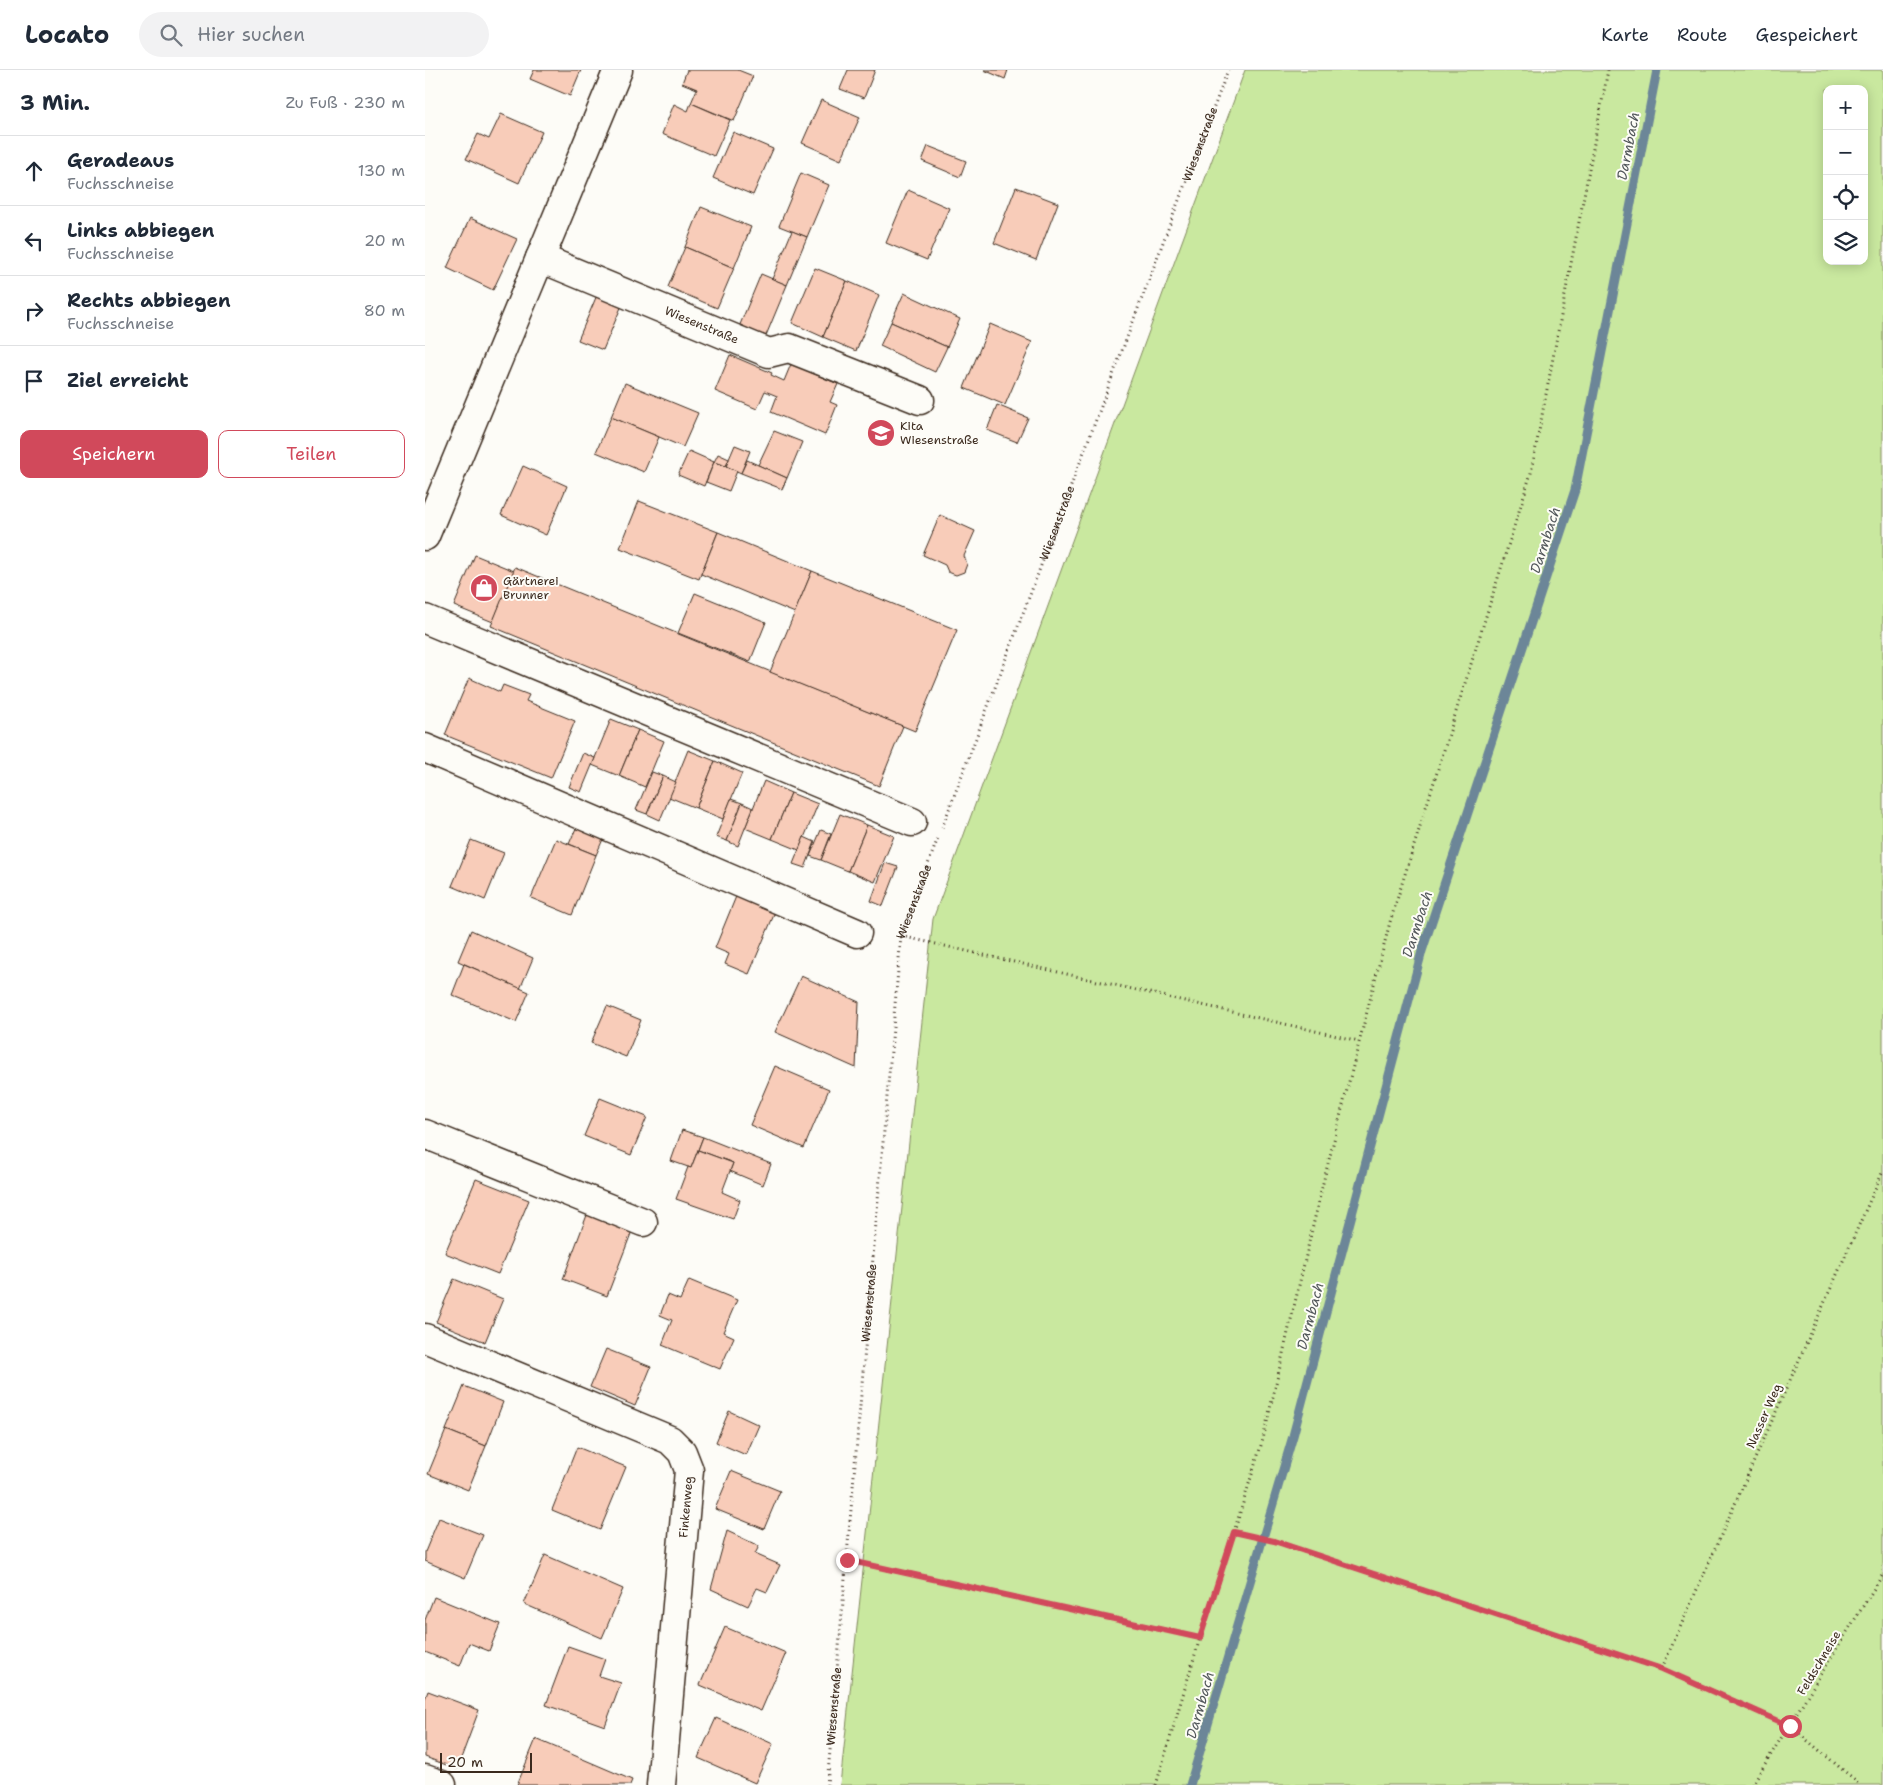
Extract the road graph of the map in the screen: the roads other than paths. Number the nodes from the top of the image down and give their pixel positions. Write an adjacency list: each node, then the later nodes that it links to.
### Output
1 (618, 70): 2 (street)
2 (540, 258): 3 (street, Wiesenstraße); 4 (street)
3 (921, 400)
4 (425, 536)
5 (425, 619): 7 (street)
6 (425, 748): 8 (street)
7 (912, 822)
8 (857, 933)
9 (425, 1134): 10 (street)
10 (643, 1222)
11 (425, 1338): 14 (street, Finkenweg)
12 (425, 1779): 13 (street)
13 (442, 1785)
14 (661, 1785)

